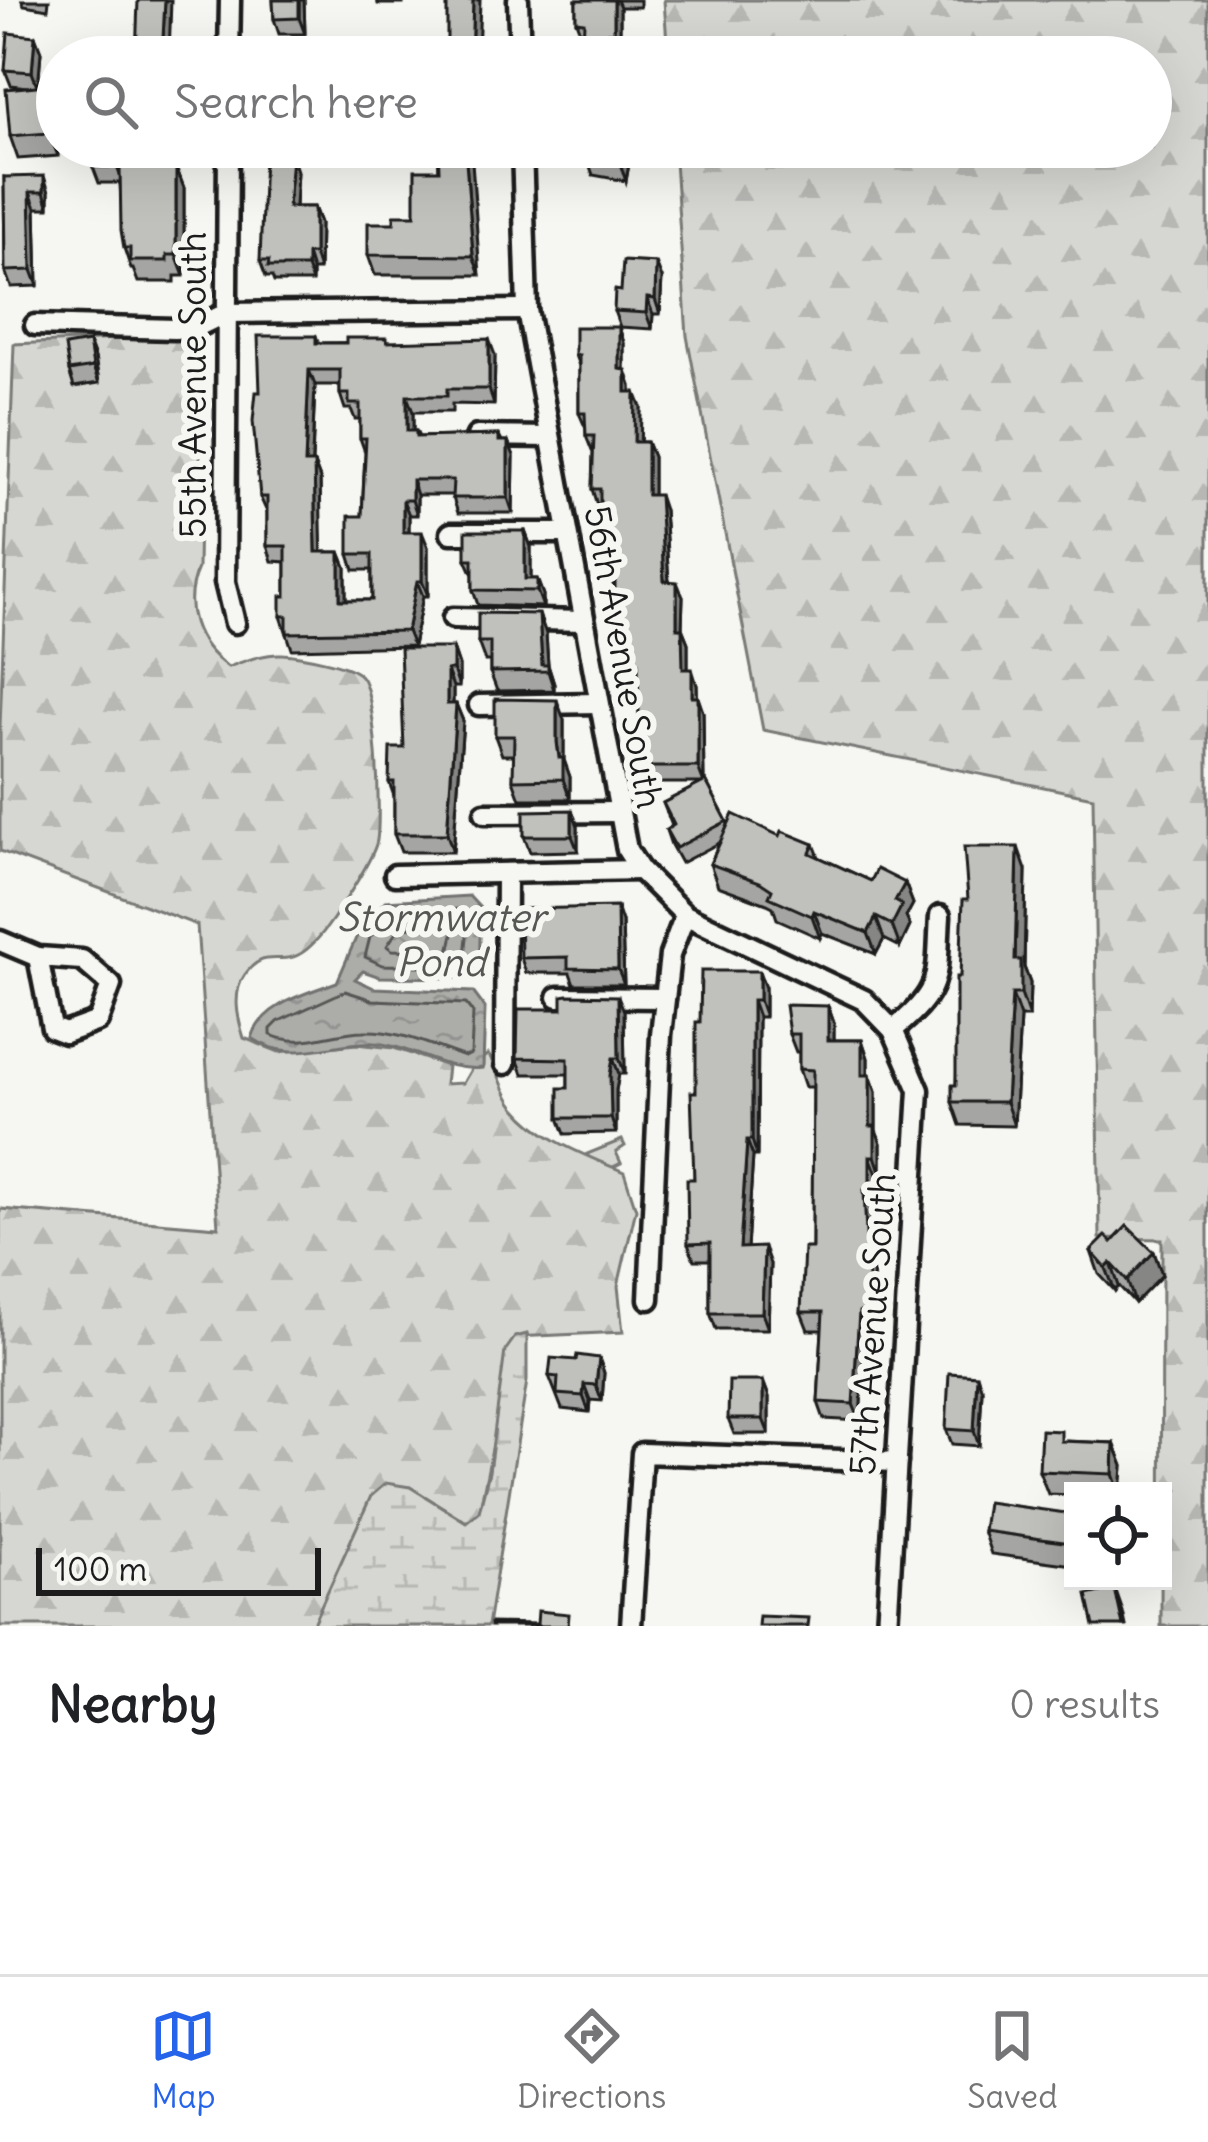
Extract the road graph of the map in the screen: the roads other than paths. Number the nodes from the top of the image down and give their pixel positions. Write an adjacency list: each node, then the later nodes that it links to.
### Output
1 (230, 0): 3 (street)
2 (518, 0): 4 (street)
3 (229, 36)
4 (519, 36)
5 (228, 168): 8 (street, 55th Avenue South)
6 (523, 168): 7 (street, 56th Avenue South)
7 (527, 310): 8 (street); 11 (street, 56th Avenue South)
8 (226, 314): 9 (street); 16 (street, 55th Avenue South)
9 (34, 325)
10 (449, 436): 11 (street)
11 (550, 437): 13 (street, 56th Avenue South)
12 (451, 533): 13 (street)
13 (568, 533): 15 (street, 56th Avenue South)
14 (453, 618): 15 (street)
15 (583, 620): 17 (street, 56th Avenue South)
16 (235, 623)
17 (598, 703): 18 (street); 19 (street, 56th Avenue South)
18 (478, 705)
19 (618, 812): 20 (street); 21 (street, 56th Avenue South)
20 (485, 813)
21 (640, 870): 23 (street); 24 (street, 56th Avenue South)
22 (395, 875): 23 (street)
23 (506, 875): 31 (street)
24 (685, 915): 29 (street); 30 (street, 56th Avenue South)
25 (940, 916): 30 (street)
26 (0, 941): 27 (street)
27 (38, 957): 27 (street)
28 (558, 997): 29 (street)
29 (665, 998): 32 (street)
30 (893, 1030): 33 (street, 57th Avenue South)
31 (506, 1064)
32 (650, 1299)
33 (897, 1462): 34 (street); 35 (street, 57th Avenue South)
34 (631, 1626)
35 (887, 1626)

